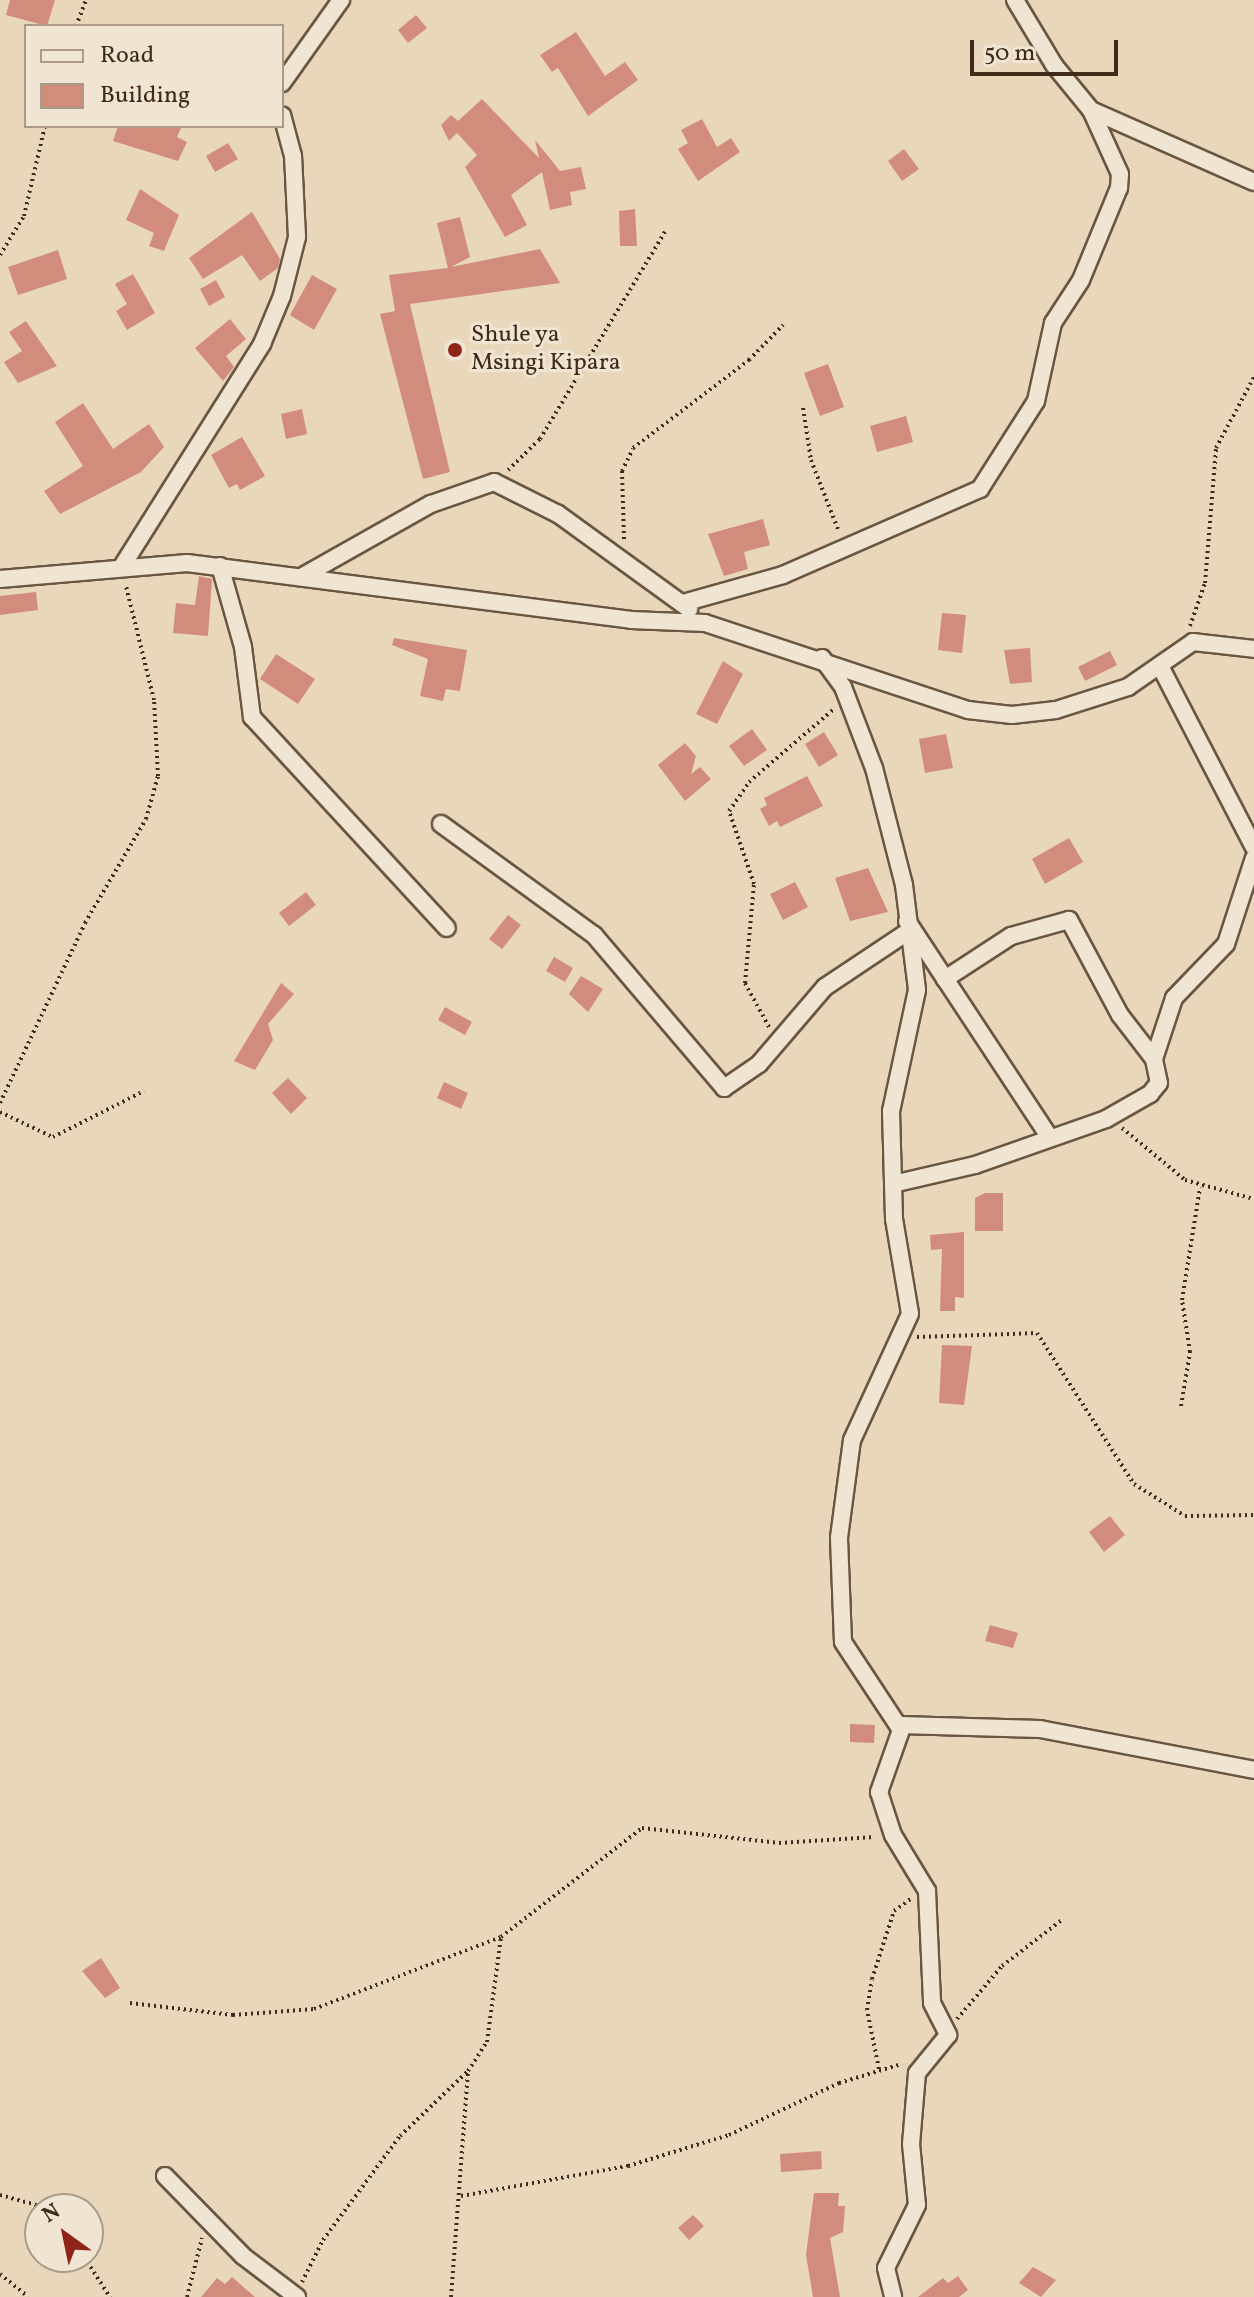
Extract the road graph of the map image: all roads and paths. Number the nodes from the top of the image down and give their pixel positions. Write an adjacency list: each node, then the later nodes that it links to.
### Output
1 (86, 0): 4 (path)
2 (341, 0): 5 (street)
3 (1015, 0): 6 (street)
4 (77, 24)
5 (284, 80)
6 (1091, 110): 9 (street); 16 (street)
7 (284, 122): 18 (street)
8 (45, 128): 11 (path)
9 (1254, 182)
10 (665, 232): 15 (path)
11 (0, 255)
12 (783, 325): 19 (path)
13 (1254, 377): 25 (path)
14 (803, 408): 16 (path)
15 (494, 482): 19 (street); 20 (street)
16 (845, 545): 22 (street)
17 (220, 566): 18 (street); 20 (street); 33 (street)
18 (121, 568): 21 (street); 38 (path)
19 (627, 569): 22 (street)
20 (303, 576): 23 (street)
21 (0, 579)
22 (683, 603): 23 (street)
23 (705, 623): 26 (street)
24 (1254, 649): 25 (street)
25 (1180, 650): 27 (street)
26 (822, 658): 27 (street); 28 (street)
27 (1160, 666): 30 (street)
28 (848, 697): 32 (street); 35 (path)
29 (441, 824): 35 (street)
30 (1254, 847)
31 (1254, 858): 36 (street)
32 (906, 926): 34 (street); 35 (street); 42 (street)
33 (447, 928)
34 (945, 979): 36 (street); 41 (street)
35 (778, 1039)
36 (1154, 1059): 40 (street)
37 (144, 1091): 39 (path)
38 (0, 1103)
39 (0, 1112)
40 (1106, 1119): 41 (street); 43 (path)
41 (1050, 1138): 42 (street)
42 (897, 1183): 45 (street)
43 (1200, 1187): 44 (path); 46 (path)
44 (1254, 1199)
45 (903, 1339): 47 (path); 48 (street)
46 (1181, 1406)
47 (1254, 1515)
48 (900, 1725): 49 (street); 50 (street)
49 (1254, 1770)
50 (893, 1835): 51 (street); 53 (path)
51 (927, 1891): 55 (street); 57 (path)
52 (1063, 1919): 55 (path)
53 (501, 1937): 54 (path); 58 (path)
54 (130, 2003)
55 (947, 2032): 56 (street)
56 (920, 2067): 57 (path); 71 (street)
57 (879, 2069): 61 (path)
58 (468, 2071): 61 (path); 66 (path)
59 (165, 2176): 63 (street)
60 (0, 2195): 62 (path)
61 (461, 2196): 70 (path)
62 (24, 2202)
63 (204, 2220): 66 (street); 69 (path)
64 (94, 2273): 68 (path)
65 (0, 2274): 67 (path)
66 (296, 2296)
67 (28, 2297)
68 (110, 2297)
69 (187, 2297)
70 (451, 2297)
71 (893, 2297)

